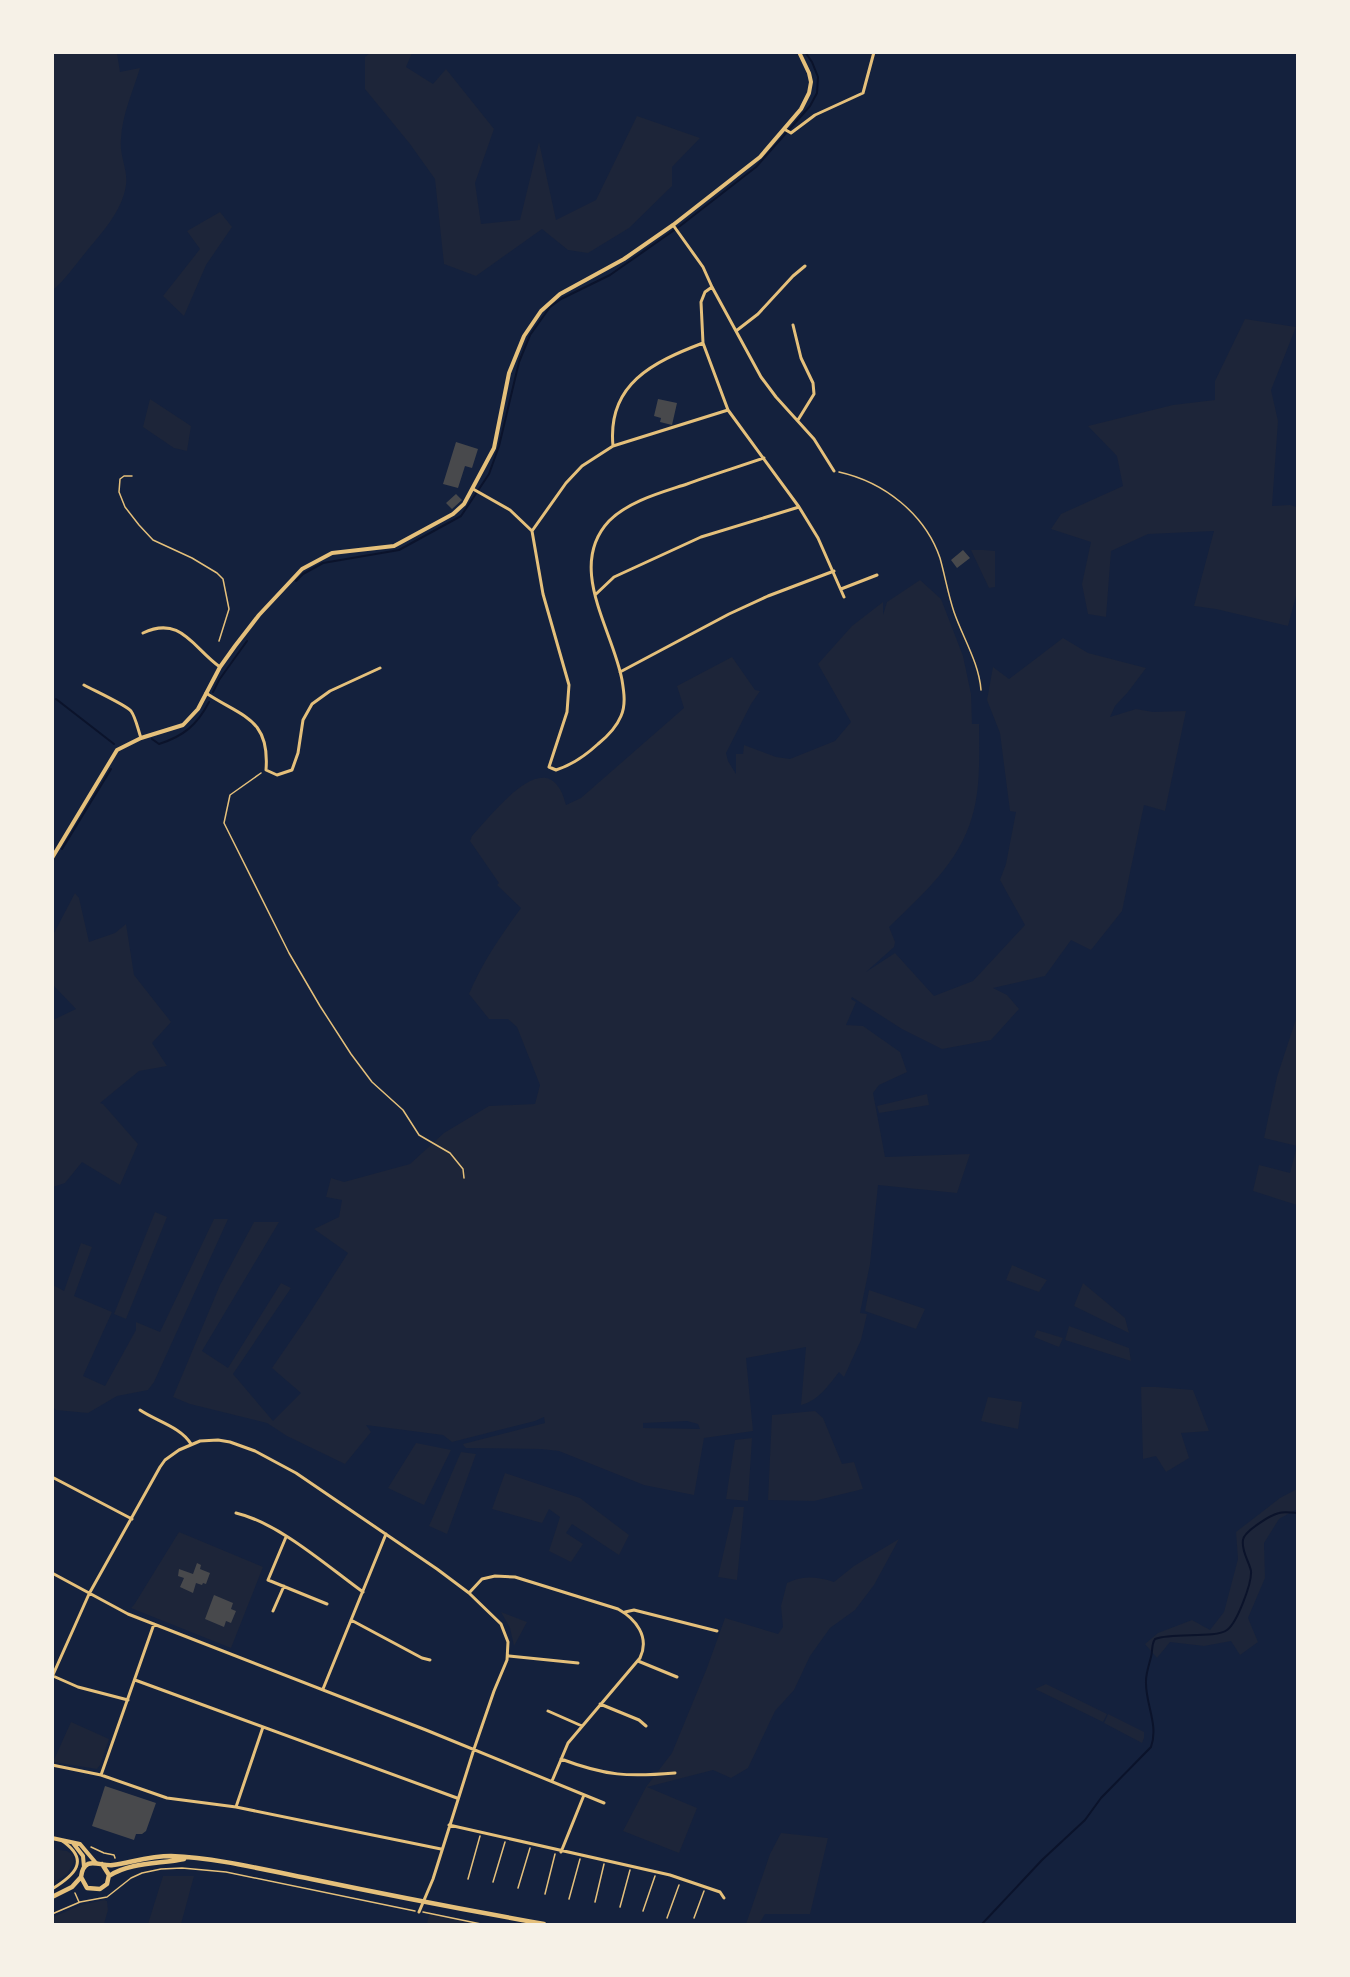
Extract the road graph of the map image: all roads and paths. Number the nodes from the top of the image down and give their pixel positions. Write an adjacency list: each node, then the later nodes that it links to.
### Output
1 (799, 52): 3 (street)
2 (874, 52): 3 (street)
3 (786, 131): 4 (street)
4 (675, 228): 6 (street); 16 (street)
5 (805, 266): 8 (street)
6 (711, 287): 8 (street); 9 (street)
7 (793, 325): 11 (street)
8 (736, 331): 11 (street)
9 (703, 343): 10 (street); 12 (street)
10 (728, 410): 12 (street); 13 (street)
11 (798, 420): 14 (street)
12 (613, 446): 18 (street)
13 (764, 458): 17 (street); 22 (street)
14 (834, 471): 30 (path)
15 (132, 476): 25 (path)
16 (476, 491): 18 (street); 26 (street)
17 (799, 507): 19 (street); 22 (street)
18 (532, 531): 28 (street)
19 (834, 571): 21 (street); 28 (street)
20 (877, 575): 21 (street)
21 (841, 589): 23 (street)
22 (595, 595): 28 (street)
23 (844, 597)
24 (143, 633): 26 (street)
25 (219, 640)
26 (220, 667): 31 (street)
27 (380, 668): 33 (street)
28 (620, 672)
29 (84, 685): 32 (street)
30 (981, 690)
31 (206, 693): 32 (street); 33 (street)
32 (141, 738): 34 (street)
33 (266, 770): 35 (path)
34 (52, 858)
35 (464, 1178)
36 (140, 1410): 37 (street)
37 (191, 1444): 40 (street); 41 (street)
38 (52, 1477): 40 (street)
39 (236, 1513): 42 (street)
40 (132, 1519): 47 (street)
41 (386, 1534): 45 (street); 46 (street)
42 (286, 1537): 44 (street); 45 (street)
43 (52, 1573): 47 (street)
44 (284, 1586): 48 (street); 49 (street)
45 (363, 1592): 51 (street)
46 (469, 1593): 50 (street); 54 (street)
47 (89, 1594): 52 (street); 58 (street)
48 (327, 1604)
49 (273, 1611)
50 (625, 1613): 53 (street); 56 (street)
51 (351, 1620): 55 (street); 61 (street)
52 (154, 1624): 60 (street); 61 (street)
53 (717, 1631)
54 (509, 1656): 57 (street); 68 (street)
55 (430, 1660)
56 (638, 1661): 59 (street); 63 (street)
57 (578, 1663)
58 (53, 1676): 62 (street)
59 (677, 1677)
60 (135, 1680): 62 (street); 67 (street)
61 (323, 1689): 68 (street)
62 (128, 1700): 72 (street)
63 (600, 1704): 65 (street); 66 (street)
64 (548, 1711): 65 (street)
65 (582, 1726): 69 (street)
66 (646, 1726)
67 (263, 1727): 75 (street); 77 (street)
68 (474, 1749): 73 (street); 75 (street)
69 (561, 1759): 71 (street); 73 (street)
70 (52, 1765): 72 (street)
71 (675, 1773)
72 (101, 1775): 77 (street)
73 (552, 1781): 74 (street)
74 (584, 1795): 76 (street); 86 (street)
75 (457, 1798): 78 (street)
76 (604, 1803)
77 (236, 1807): 85 (street)
78 (449, 1825): 79 (street); 85 (street)
79 (481, 1832): 81 (street); 97 (path)
80 (52, 1838): 82 (street)
81 (506, 1838): 84 (street); 98 (path)
82 (60, 1839): 83 (street); 102 (street)
83 (73, 1842): 90 (street); 92 (street)
84 (531, 1844): 86 (street); 103 (path)
85 (441, 1849): 109 (street)
86 (558, 1851): 87 (street); 104 (path)
87 (580, 1856): 89 (street); 107 (path)
88 (188, 1858): 90 (main road); 94 (main road); 109 (main road)
89 (605, 1861): 91 (street); 110 (path)
90 (99, 1864): 92 (main road); 94 (main road)
91 (631, 1866): 93 (street); 111 (path)
92 (83, 1869): 95 (main road)
93 (656, 1872): 96 (street); 113 (path)
94 (109, 1876): 99 (main road)
95 (81, 1877): 99 (main road); 100 (main road)
96 (682, 1878): 101 (street); 115 (path)
97 (468, 1879)
98 (493, 1882)
99 (84, 1885): 100 (main road)
100 (72, 1887): 105 (main road); 108 (path)
101 (705, 1887): 106 (street); 116 (path)
102 (52, 1888)
103 (519, 1888)
104 (545, 1894)
105 (52, 1897)
106 (724, 1898)
107 (569, 1899)
108 (80, 1902): 112 (path); 114 (path)
109 (423, 1902): 112 (street); 118 (main road)
110 (595, 1902)
111 (620, 1907)
112 (419, 1911): 117 (path)
113 (643, 1911)
114 (52, 1914)
115 (667, 1918)
116 (694, 1918)
117 (481, 1924)
118 (544, 1924)

